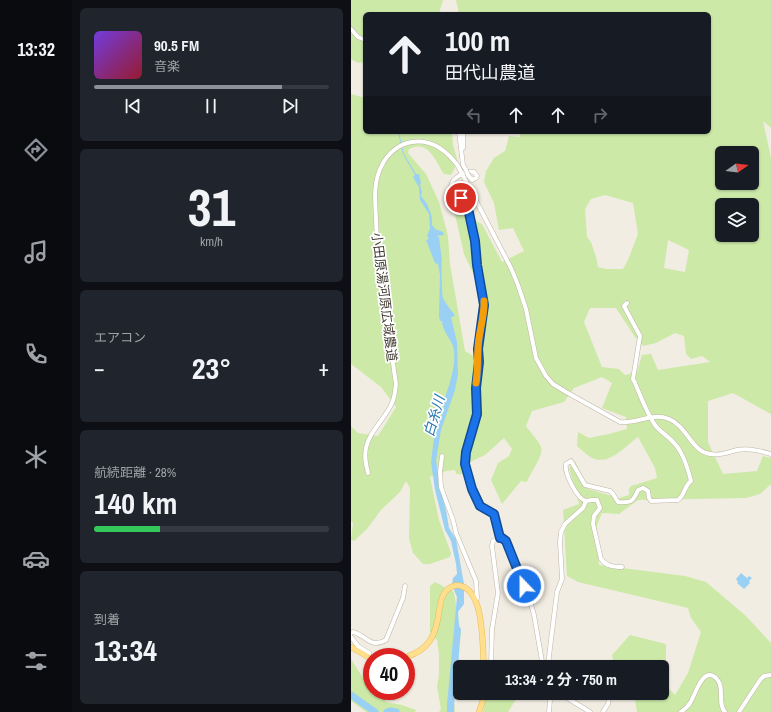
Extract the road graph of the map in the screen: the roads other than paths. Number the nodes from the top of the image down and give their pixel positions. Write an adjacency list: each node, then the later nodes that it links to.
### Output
1 (351, 29): 2 (street)
2 (363, 39)
3 (459, 134): 5 (street)
4 (463, 134): 5 (street)
5 (462, 156): 6 (street, bridge)
6 (462, 175): 8 (street, 小田原湯河原広域農道); 11 (street, 小田原湯河原広域農道); 13 (street)
7 (627, 303): 8 (street)
8 (650, 417): 9 (street, 小田原湯河原広域農道); 12 (street)
9 (771, 454)
10 (442, 456): 16 (street)
11 (368, 473)
12 (586, 501): 14 (street); 26 (street)
13 (500, 538): 24 (street); 25 (street)
14 (622, 567)
15 (405, 586): 17 (street)
16 (476, 600): 21 (main road); 23 (main road)
17 (351, 633)
18 (351, 637): 20 (street)
19 (351, 647): 22 (main road)
20 (363, 649)
21 (415, 653)
22 (363, 654)
23 (483, 660)
24 (491, 660)
25 (542, 660)
26 (549, 660)
27 (771, 675): 38 (street)
28 (483, 700): 32 (main road)
29 (550, 700): 33 (street)
30 (570, 700): 34 (street)
31 (609, 700): 35 (street)
32 (479, 712)
33 (549, 712)
34 (590, 712)
35 (603, 712)
36 (681, 712): 37 (street)
37 (725, 712)
38 (739, 712)

